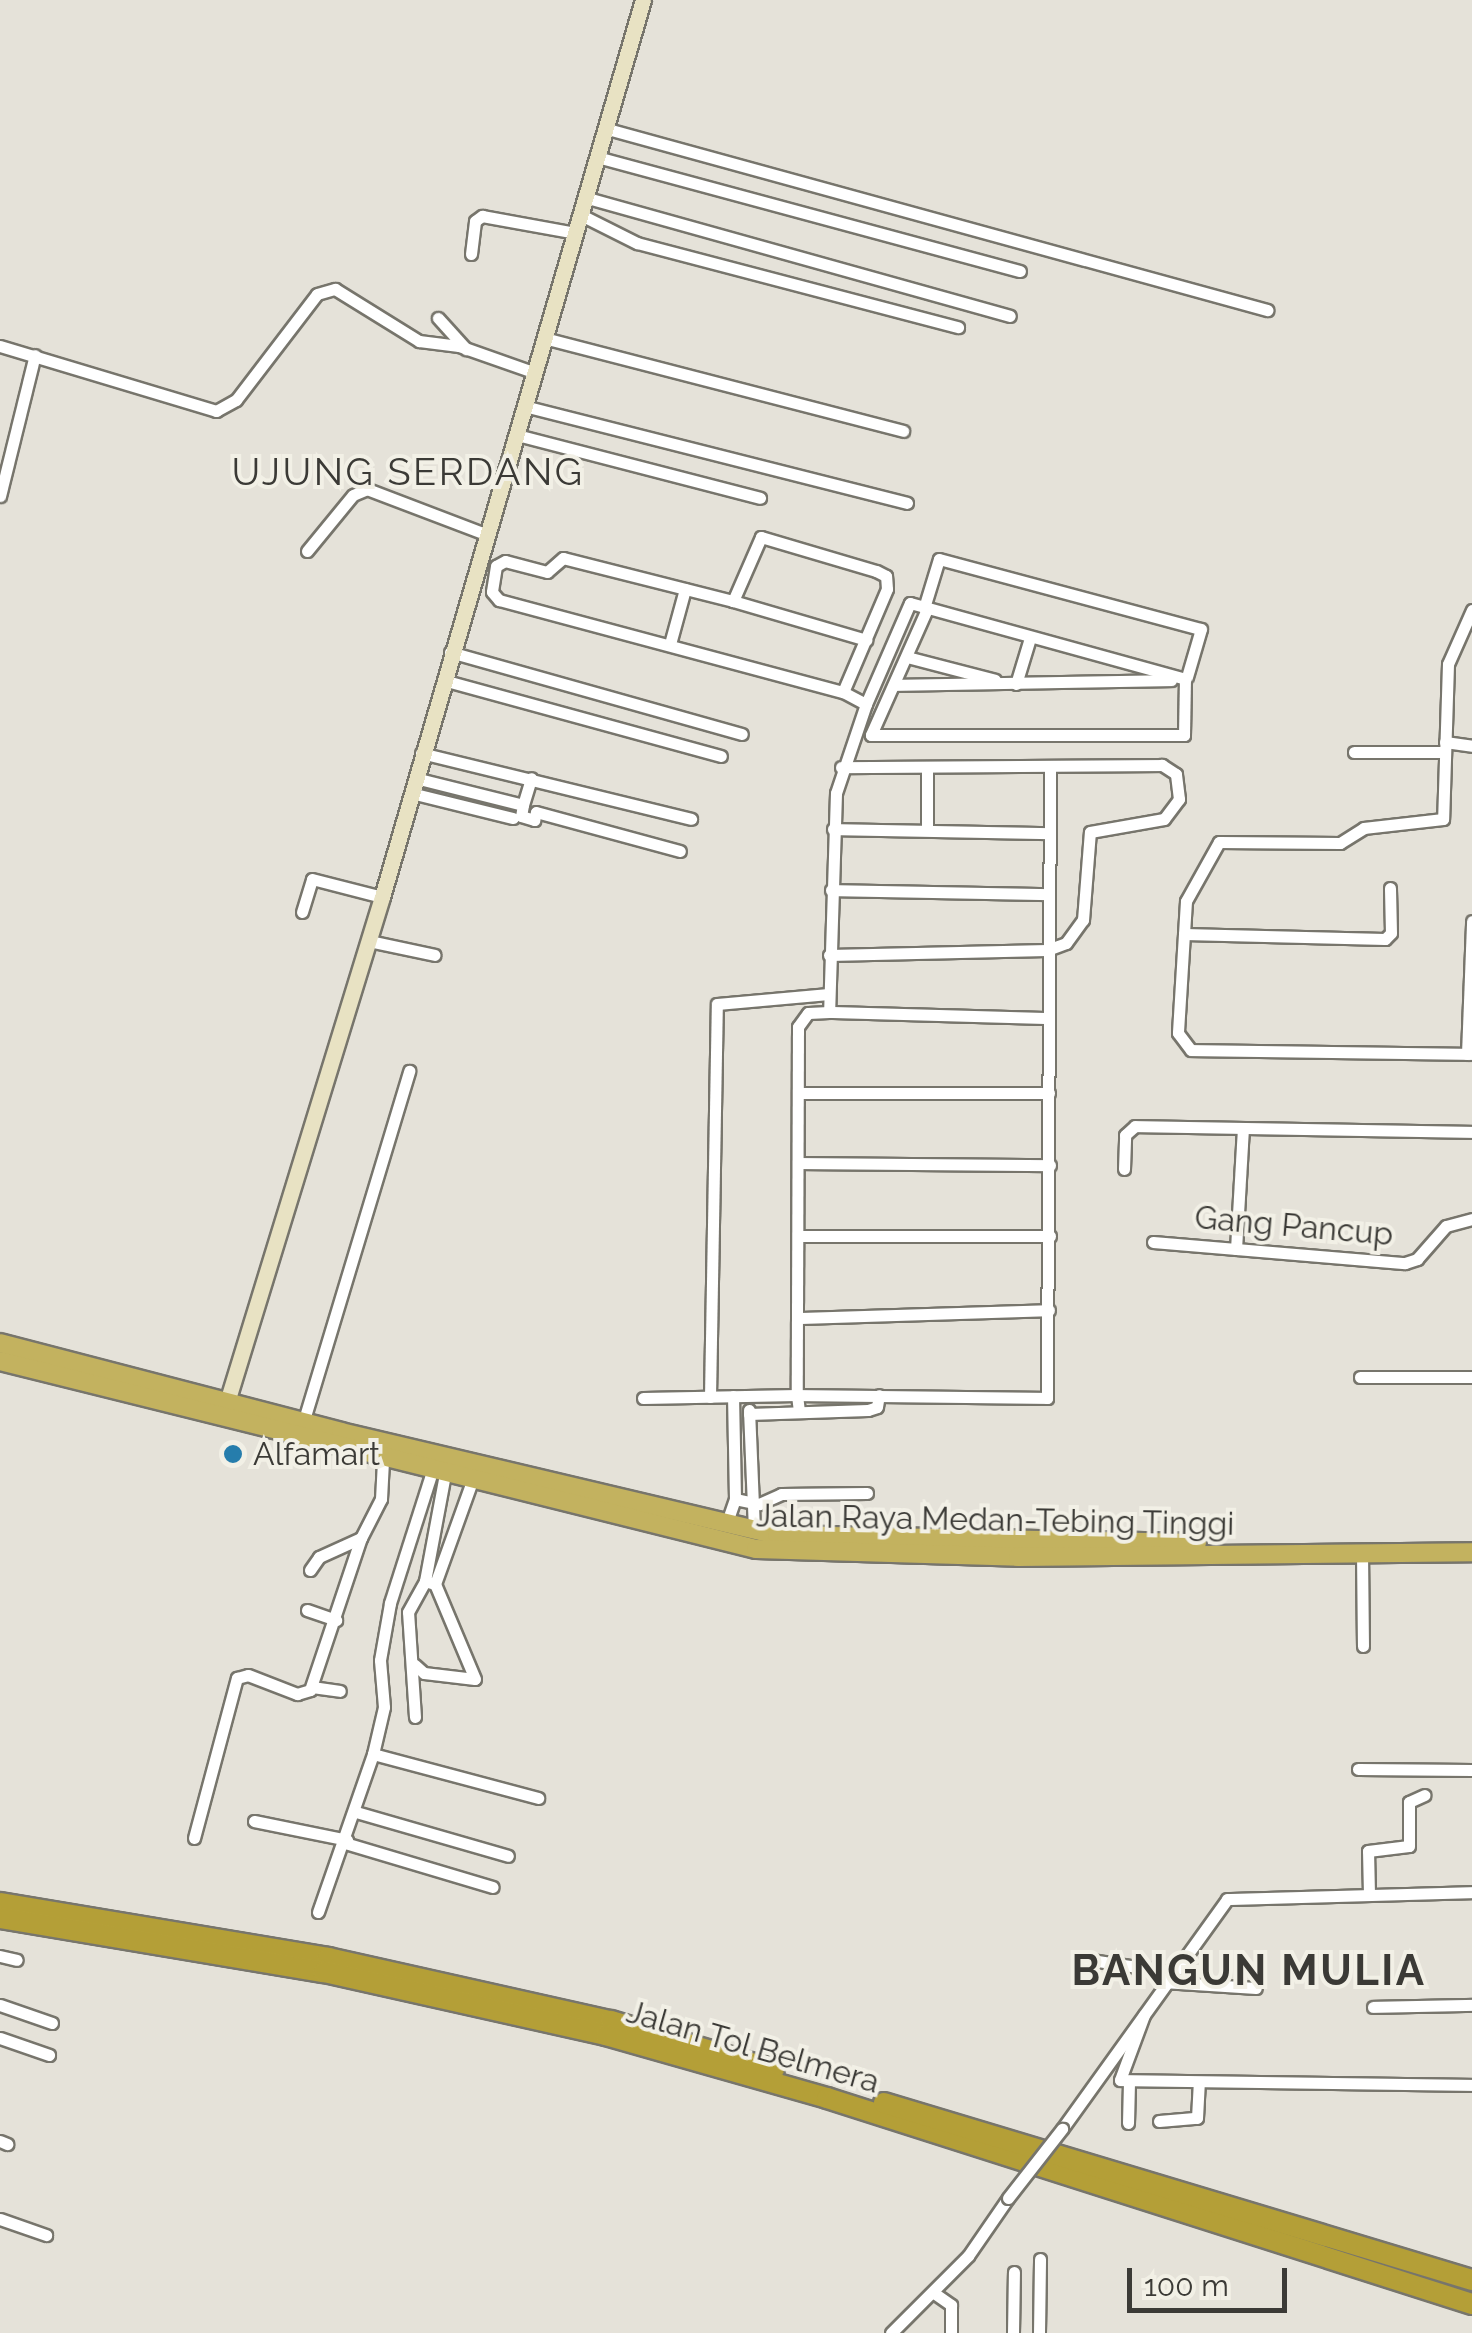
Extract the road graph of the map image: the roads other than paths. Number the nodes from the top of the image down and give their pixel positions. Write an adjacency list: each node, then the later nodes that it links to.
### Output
1 (642, 0): 2 (main road)
2 (604, 128): 3 (main road); 9 (street)
3 (597, 157): 4 (main road); 8 (street)
4 (584, 197): 5 (main road); 10 (street)
5 (581, 214): 6 (main road); 12 (street)
6 (576, 234): 7 (street); 13 (main road)
7 (471, 254)
8 (1020, 271)
9 (1268, 310)
10 (1010, 316)
11 (438, 318): 15 (street)
12 (958, 328)
13 (544, 338): 17 (main road); 19 (street)
14 (0, 346): 16 (street)
15 (466, 349): 16 (street); 17 (street)
16 (35, 355): 21 (street)
17 (530, 371): 18 (main road)
18 (524, 406): 20 (main road); 23 (street)
19 (903, 431)
20 (516, 435): 22 (street); 24 (main road)
21 (0, 496)
22 (760, 498)
23 (907, 503)
24 (483, 533): 25 (street); 33 (main road)
25 (308, 550)
26 (685, 589): 27 (street); 32 (street); 32 (street)
27 (733, 600): 31 (street); 31 (street)
28 (926, 608): 30 (street); 34 (street); 35 (street); 40 (street)
29 (1472, 610): 43 (street)
30 (1030, 638): 35 (street); 37 (street)
31 (866, 640): 39 (street)
32 (670, 644): 39 (street)
33 (450, 652): 36 (main road); 41 (street)
34 (907, 657): 37 (street); 38 (street)
35 (1186, 678): 37 (street); 38 (street)
36 (443, 680): 44 (main road); 46 (street)
37 (1013, 684): 38 (street)
38 (894, 685)
39 (847, 694): 40 (street)
40 (865, 703): 47 (street)
41 (742, 734)
42 (1472, 746): 43 (street)
43 (1444, 747): 45 (street); 65 (street)
44 (422, 752): 50 (street); 51 (main road)
45 (1354, 752)
46 (721, 756)
47 (842, 762): 48 (street); 55 (street)
48 (927, 768): 49 (street); 56 (street)
49 (1050, 768): 57 (street); 67 (street)
50 (531, 778): 52 (street); 54 (street)
51 (413, 786): 52 (street); 53 (street); 62 (main road)
52 (523, 805): 58 (street)
53 (513, 818)
54 (691, 819)
55 (833, 829): 56 (street); 60 (street)
56 (927, 829): 57 (street)
57 (1047, 833): 61 (street)
58 (680, 851)
59 (1390, 888): 65 (street)
60 (832, 890): 61 (street); 69 (street)
61 (1046, 894): 67 (street)
62 (382, 897): 63 (street); 66 (main road)
63 (302, 912)
64 (1472, 922): 73 (street)
65 (1184, 934): 73 (street)
66 (369, 941): 68 (street); 99 (main road)
67 (1047, 950): 69 (street); 72 (street)
68 (435, 955)
69 (829, 955): 70 (street)
70 (829, 994): 71 (street); 97 (street)
71 (829, 1012): 72 (street); 75 (street)
72 (1048, 1018): 76 (street)
73 (1469, 1054)
74 (409, 1071): 102 (street)
75 (802, 1093): 76 (street); 79 (street)
76 (1048, 1094): 80 (street)
77 (1242, 1128): 78 (street); 81 (street); 86 (street)
78 (1472, 1132)
79 (800, 1163): 80 (street); 83 (street)
80 (1050, 1166): 84 (street)
81 (1124, 1169)
82 (1472, 1218): 86 (street, Gang Pancup)
83 (800, 1236): 84 (street); 88 (street)
84 (1050, 1236): 87 (street)
85 (1154, 1242): 86 (street, Gang Pancup)
86 (1236, 1249)
87 (1049, 1310): 88 (street); 94 (street)
88 (798, 1318): 93 (street)
89 (0, 1343): 99 (highway, Jalan Raya Medan-Tebing Tinggi)
90 (0, 1361): 103 (highway, Jalan Raya Medan-Tebing Tinggi)
91 (1472, 1377): 92 (street)
92 (1360, 1378)
93 (798, 1395): 94 (street); 96 (street); 100 (street)
94 (879, 1395): 100 (street)
95 (733, 1396): 96 (street); 97 (street); 108 (street)
96 (749, 1396): 101 (street)
97 (710, 1397): 98 (street)
98 (644, 1398)
99 (227, 1402): 102 (highway, Jalan Raya Medan-Tebing Tinggi)
100 (798, 1412): 101 (street)
101 (749, 1414): 109 (street)
102 (302, 1423): 106 (highway, Jalan Raya Medan-Tebing Tinggi)
103 (383, 1460): 104 (highway, Jalan Raya Medan-Tebing Tinggi); 113 (street)
104 (438, 1473): 105 (highway, Jalan Raya Medan-Tebing Tinggi); 111 (street); 126 (street)
105 (472, 1481): 106 (highway, Jalan Raya Medan-Tebing Tinggi); 111 (street)
106 (531, 1486): 110 (highway, Jalan Raya Medan-Tebing Tinggi); 115 (highway, Jalan Raya Medan-Tebing Tinggi)
107 (867, 1492): 109 (street)
108 (735, 1500): 109 (street); 110 (street)
109 (752, 1503): 112 (street)
110 (726, 1525): 112 (highway, Jalan Raya Medan-Tebing Tinggi)
111 (446, 1526): 118 (street)
112 (754, 1530): 114 (highway, Jalan Raya Medan-Tebing Tinggi)
113 (361, 1538): 117 (street); 120 (street)
114 (1472, 1544)
115 (1362, 1552): 116 (highway, Jalan Raya Medan-Tebing Tinggi); 121 (street)
116 (1472, 1552)
117 (310, 1570)
118 (430, 1582): 122 (street); 122 (street)
119 (306, 1610): 120 (street)
120 (336, 1620): 123 (street)
121 (1363, 1646)
122 (416, 1665): 125 (street)
123 (312, 1687): 124 (street); 133 (street)
124 (340, 1692)
125 (415, 1717)
126 (373, 1754): 130 (street); 131 (street)
127 (1358, 1769): 128 (street)
128 (1472, 1770)
129 (1425, 1795): 138 (street)
130 (538, 1798)
131 (356, 1812): 134 (street); 135 (street)
132 (254, 1820): 134 (street)
133 (194, 1838)
134 (346, 1841): 136 (street); 140 (street)
135 (508, 1856)
136 (492, 1886)
137 (1472, 1892): 138 (street)
138 (1369, 1894): 145 (street)
139 (0, 1903): 153 (highway, Jalan Tol Belmera)
140 (318, 1912)
141 (0, 1918): 153 (highway, Jalan Tol Belmera)
142 (0, 1956): 144 (street)
143 (1078, 1958): 145 (street)
144 (18, 1960)
145 (1166, 1977): 146 (street); 150 (street)
146 (1256, 1988)
147 (0, 2004): 151 (street)
148 (1472, 2005): 149 (street)
149 (1373, 2008)
150 (1143, 2013): 156 (street); 166 (street, bridge)
151 (52, 2023)
152 (0, 2038): 154 (street)
153 (686, 2050): 155 (highway, Jalan Tol Belmera)
154 (49, 2055)
155 (709, 2057): 165 (highway, Jalan Tol Belmera); 167 (highway, Jalan Tol Belmera)
156 (1129, 2081): 157 (street); 160 (street)
157 (1198, 2082): 158 (street); 159 (street)
158 (1472, 2086)
159 (1160, 2121)
160 (1128, 2123)
161 (0, 2218): 162 (street)
162 (46, 2235)
163 (1040, 2259): 171 (street)
164 (1014, 2272): 170 (street)
165 (1472, 2280)
166 (934, 2292): 168 (street); 169 (street)
167 (1472, 2304)
168 (891, 2333)
169 (951, 2333)
170 (1013, 2333)
171 (1039, 2333)

